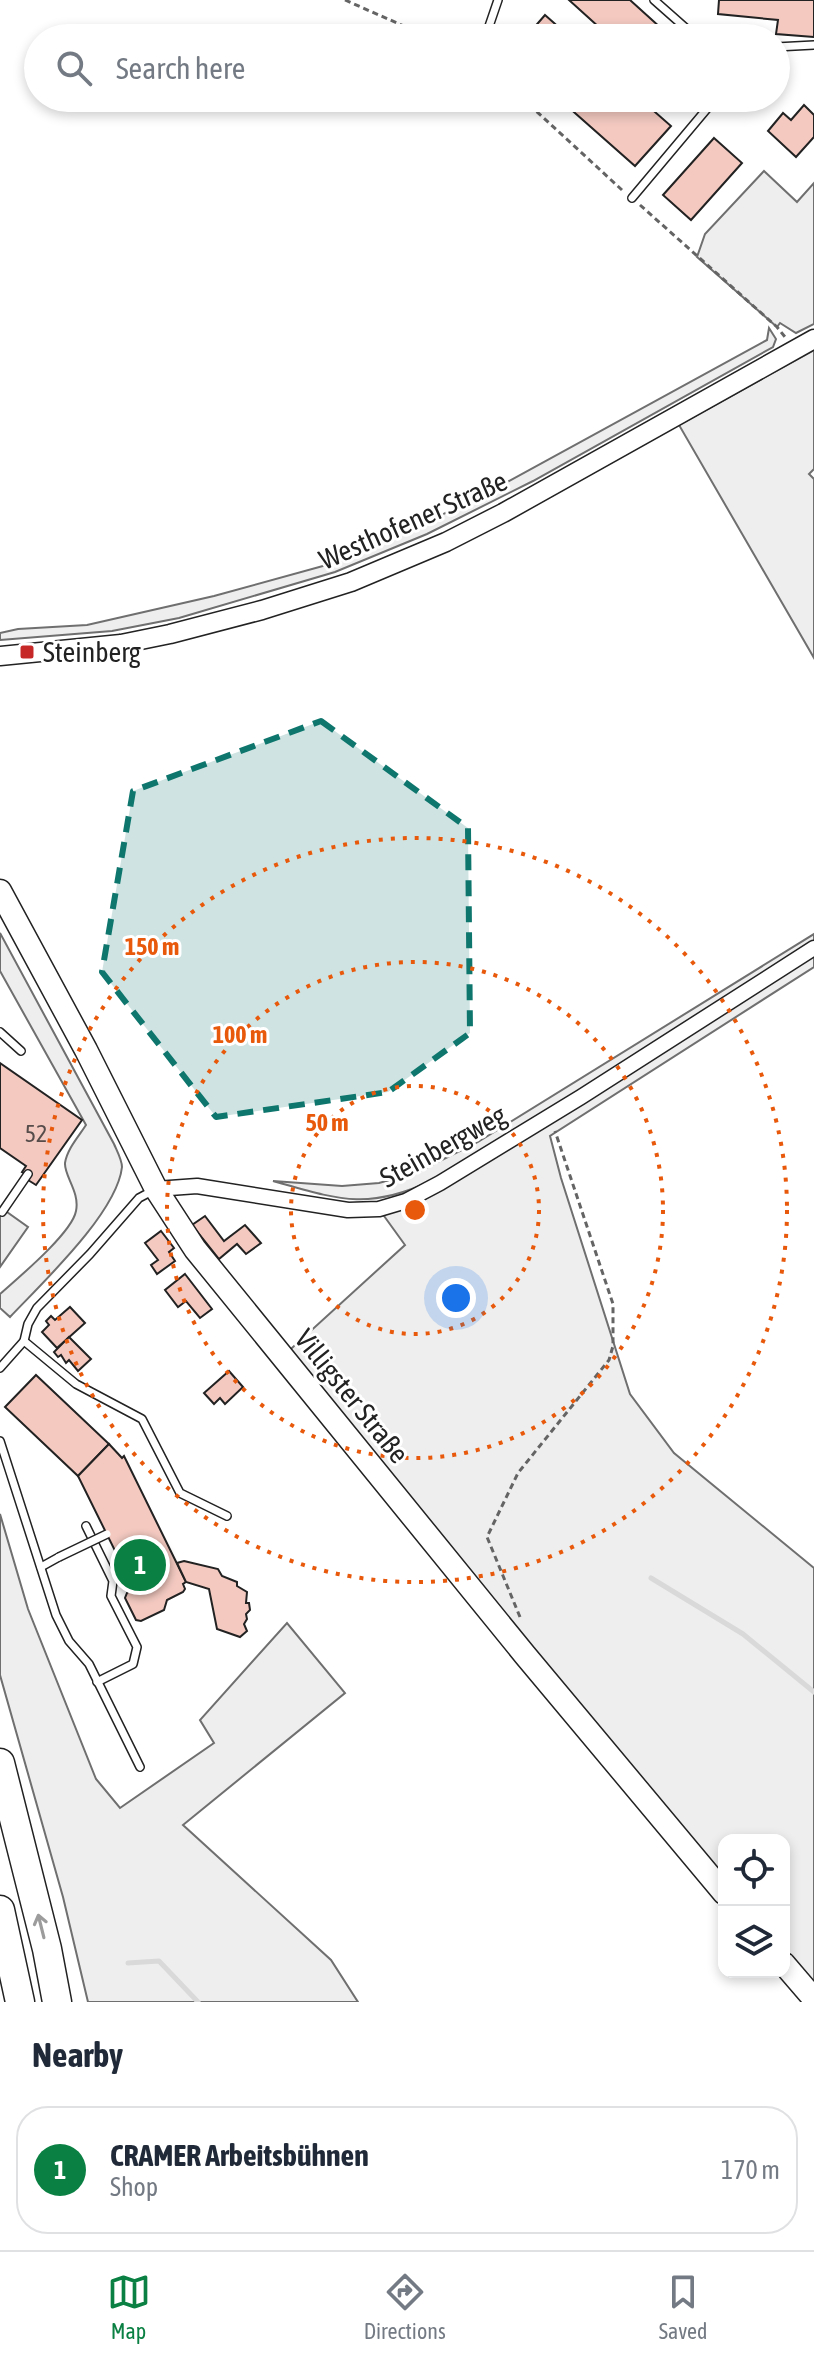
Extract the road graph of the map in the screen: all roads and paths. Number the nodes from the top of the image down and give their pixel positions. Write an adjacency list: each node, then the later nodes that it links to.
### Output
1 (345, 0): 4 (path)
2 (498, 0): 5 (lane)
3 (654, 0): 6 (lane)
4 (399, 24)
5 (490, 24)
6 (681, 24)
7 (814, 45): 8 (lane)
8 (790, 46)
9 (537, 112): 11 (path)
10 (704, 112): 11 (lane)
11 (632, 198): 13 (path)
12 (814, 339): 13 (street, Westhofener Straße)
13 (795, 350): 14 (street, Westhofener Straße)
14 (0, 656)
15 (0, 891): 21 (main road, Villigster Straße)
16 (814, 948): 19 (street, Steinbergweg)
17 (0, 1032): 18 (lane)
18 (21, 1051)
19 (550, 1115): 21 (street, Steinbergweg); 30 (path)
20 (28, 1174): 22 (lane)
21 (156, 1189): 23 (lane); 34 (main road, Villigster Straße)
22 (2, 1212)
23 (24, 1341): 24 (lane); 26 (lane)
24 (2, 1362)
25 (0, 1441): 29 (lane)
26 (227, 1516)
27 (86, 1526): 31 (lane)
28 (107, 1534): 29 (lane, bridge)
29 (41, 1567): 31 (lane)
30 (522, 1622)
31 (97, 1682): 33 (lane)
32 (0, 1763): 39 (highway, one-way to 32)
33 (140, 1767)
34 (718, 1886)
35 (0, 1910): 38 (highway)
36 (790, 1971): 37 (main road)
37 (814, 1999)
38 (20, 2002)
39 (57, 2002)

